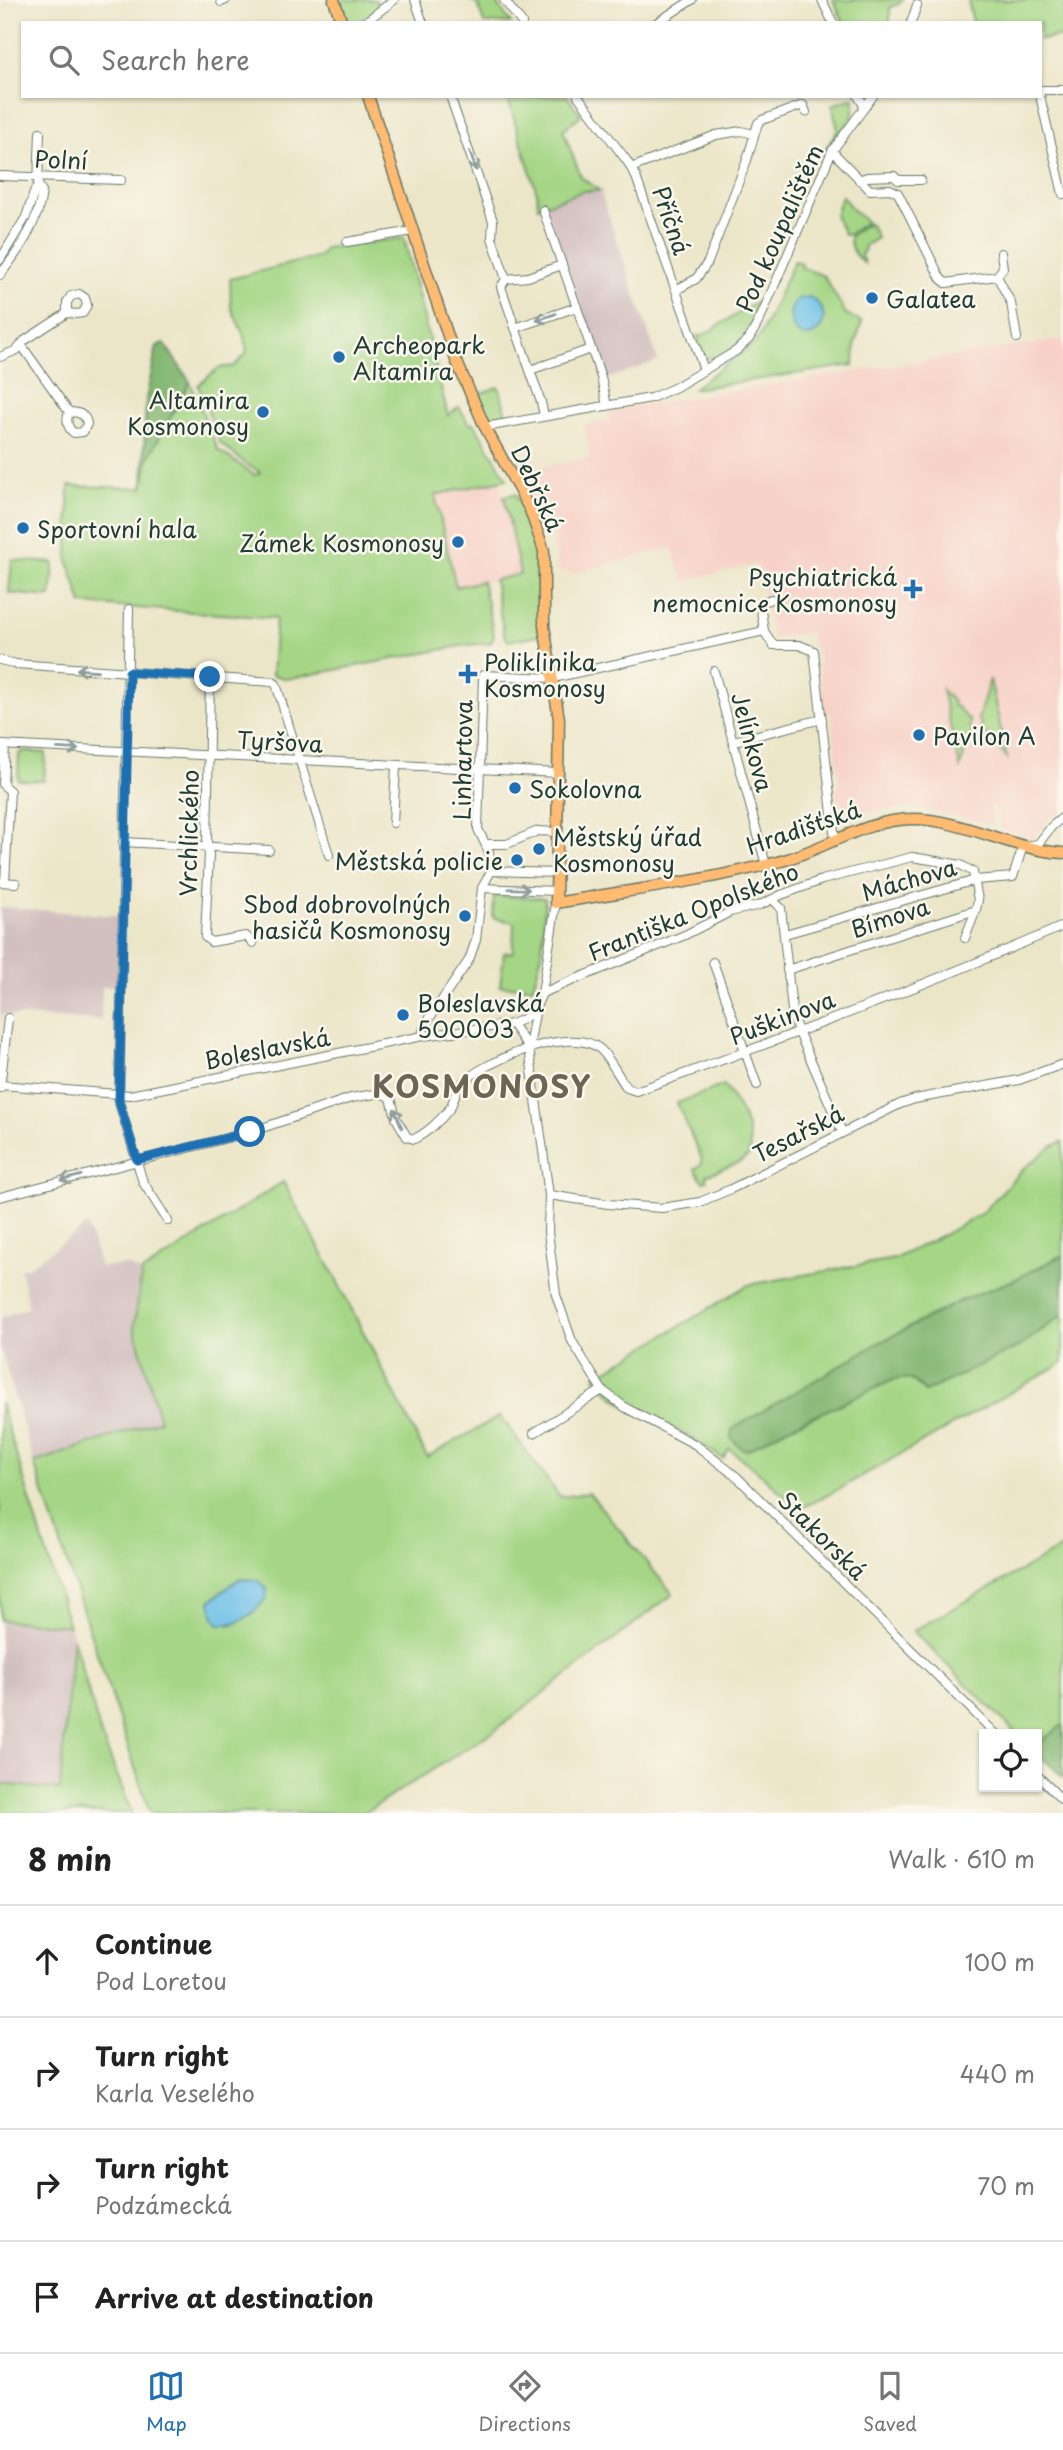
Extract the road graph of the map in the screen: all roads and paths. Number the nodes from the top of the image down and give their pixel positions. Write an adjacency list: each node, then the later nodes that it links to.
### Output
1 (334, 0): 8 (main road)
2 (394, 0): 9 (street)
3 (415, 0): 10 (street)
4 (692, 0): 12 (street)
5 (822, 0): 13 (street)
6 (509, 2): 11 (street)
7 (917, 5): 14 (street)
8 (341, 21)
9 (367, 21)
10 (422, 21)
11 (521, 21)
12 (659, 21)
13 (832, 21)
14 (912, 21)
15 (1042, 90): 16 (street)
16 (1063, 90)
17 (369, 98): 38 (main road, Debřská)
18 (451, 98): 45 (street, one-way to 45)
19 (579, 98): 28 (street, Příčná)
20 (859, 98): 24 (street)
21 (872, 98): 24 (street, Pod koupalištěm)
22 (1041, 98): 33 (street)
23 (803, 104): 26 (street)
24 (865, 107): 27 (street, Pod koupalištěm)
25 (40, 132): 34 (street)
26 (754, 134): 28 (street); 46 (street)
27 (832, 151): 31 (street); 55 (street, Pod koupalištěm)
28 (631, 168): 46 (street, Příčná)
29 (0, 176): 34 (street, Polní)
30 (121, 180): 34 (street, Polní)
31 (859, 180): 32 (street); 44 (street)
32 (921, 180)
33 (1062, 180): 35 (street)
34 (39, 181): 37 (street)
35 (1063, 194)
36 (543, 210): 42 (street)
37 (25, 230): 41 (street); 43 (street)
38 (413, 232): 39 (street); 59 (main road, Debřská)
39 (347, 242)
40 (1002, 253): 44 (street)
41 (0, 260)
42 (562, 265): 45 (street); 47 (street)
43 (0, 275)
44 (997, 276): 50 (street)
45 (506, 279): 49 (street)
46 (676, 290): 55 (street, Příčná)
47 (577, 307): 49 (street, one-way to 49); 52 (street)
48 (67, 313): 51 (street)
49 (515, 328): 54 (street)
50 (1017, 338)
51 (22, 346): 53 (street); 57 (street)
52 (591, 349): 54 (street); 56 (street)
53 (0, 357)
54 (530, 370): 58 (street)
55 (704, 370): 56 (street, Pod koupalištěm)
56 (607, 406): 58 (street, Pod koupalištěm)
57 (69, 412)
58 (544, 416): 59 (street, Pod koupalištěm)
59 (485, 427): 67 (main road, Debřská)
60 (771, 599): 62 (street)
61 (129, 609): 65 (street)
62 (764, 631): 67 (street); 68 (street)
63 (0, 660): 65 (street, one-way to 63)
64 (714, 671): 69 (street, Jelínkova)
65 (129, 672): 66 (street); 71 (street)
66 (210, 677): 72 (street, Vrchlického); 73 (street)
67 (553, 678): 75 (street, Linhartova); 76 (main road, Debřská)
68 (822, 719): 69 (street); 80 (street)
69 (734, 741): 88 (street, Jelínkova)
70 (2, 745): 71 (street, Tyršova, one-way to 71); 92 (street)
71 (126, 752): 72 (street, Tyršova); 81 (street)
72 (209, 757): 73 (street, Tyršova); 84 (street, Vrchlického)
73 (300, 761): 74 (street, Tyršova); 87 (street)
74 (396, 766): 75 (street, Tyršova); 78 (street)
75 (480, 770): 76 (street, Tyršova); 82 (street, Linhartova)
76 (558, 774): 79 (main road, Debřská)
77 (1063, 817): 83 (street)
78 (393, 823)
79 (558, 832): 82 (street); 90 (main road, Debřská)
80 (835, 841): 83 (main road, Hradišťská); 88 (main road, Hradišťská)
81 (123, 842): 84 (street); 116 (street)
82 (486, 844): 89 (street, Linhartova)
83 (1023, 846): 86 (main road, Hradišťská); 91 (street, Máchova)
84 (207, 847): 85 (street); 102 (street, Vrchlického)
85 (270, 850)
86 (1063, 853)
87 (329, 855)
88 (766, 864): 97 (main road, Hradišťská)
89 (491, 871): 90 (street); 94 (street)
90 (557, 873): 95 (main road, Debřská)
91 (976, 880): 96 (street, Františka Opolského); 98 (street); 100 (street, Máchova)
92 (2, 882): 93 (street)
93 (16, 883)
94 (482, 888): 95 (street, one-way to 95); 110 (street)
95 (557, 891): 97 (main road, Debřská)
96 (772, 900): 100 (street); 105 (street, Františka Opolského)
97 (556, 903): 105 (street)
98 (976, 910): 101 (street); 104 (street, Bímova)
99 (1063, 926): 109 (street, Puškinova)
100 (785, 933): 104 (street)
101 (965, 938)
102 (253, 943)
103 (713, 962): 112 (street)
104 (787, 970): 109 (street)
105 (542, 992): 106 (street)
106 (536, 1007): 108 (street, Boleslavská); 111 (street)
107 (8, 1018): 115 (street)
108 (512, 1024): 110 (street, Boleslavská); 111 (street)
109 (797, 1031): 112 (street, Puškinova); 117 (street)
110 (423, 1036): 116 (street, Boleslavská)
111 (528, 1048): 112 (street, Puškinova); 118 (street, one-way to 118); 119 (street, Stakorská)
112 (745, 1052): 114 (street)
113 (1063, 1064): 117 (street, Tesařská)
114 (757, 1085)
115 (0, 1086): 116 (street, Boleslavská)
116 (120, 1096): 118 (street)
117 (842, 1132): 119 (street, Tesařská)
118 (137, 1160): 120 (street, one-way to 120); 121 (street)
119 (549, 1195): 122 (street, Stakorská)
120 (0, 1197)
121 (168, 1221)
122 (603, 1390): 123 (street); 124 (street, Stakorská)
123 (534, 1433)
124 (991, 1729)
125 (1042, 1780): 126 (street)
126 (1063, 1801)

